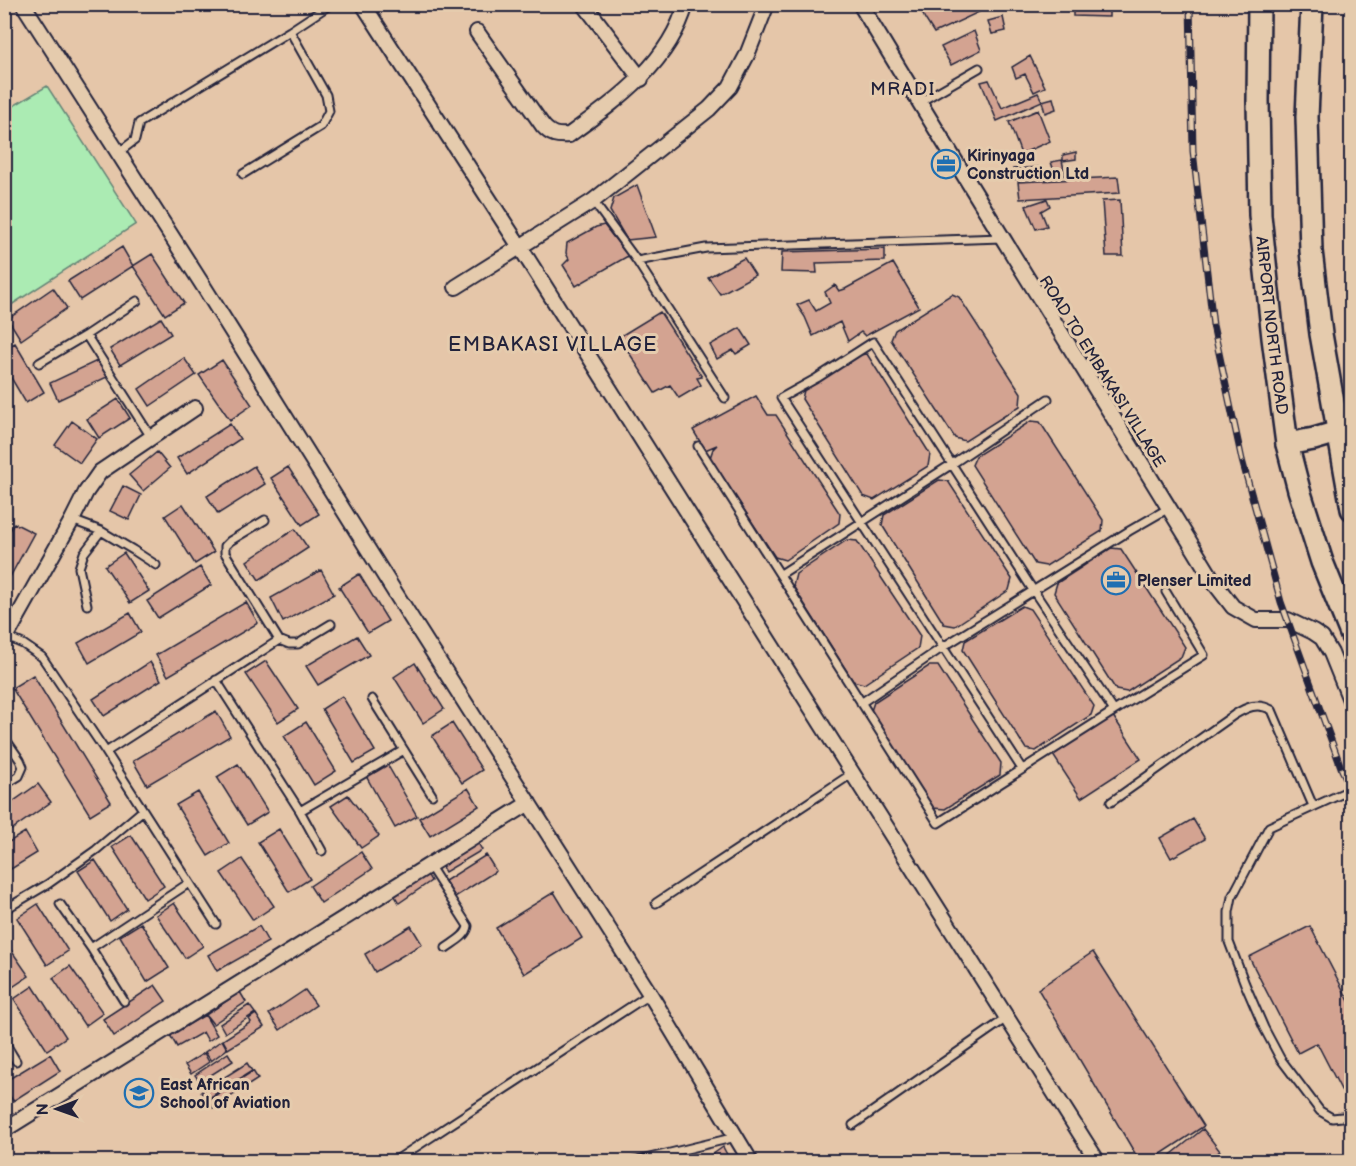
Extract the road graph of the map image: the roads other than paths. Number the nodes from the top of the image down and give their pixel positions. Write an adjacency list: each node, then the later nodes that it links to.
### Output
1 (330, 4): 10 (lane)
2 (363, 4): 19 (street)
3 (584, 4): 13 (street)
4 (686, 4): 13 (street)
5 (767, 4): 17 (street)
6 (860, 4): 14 (street, ROAD TO EMBAKASI VILLAGE)
7 (1259, 4): 30 (main road, AIRPORT NORTH ROAD)
8 (1312, 4): 28 (main road)
9 (28, 6): 15 (street)
10 (290, 32): 15 (lane); 16 (lane)
11 (477, 32): 13 (street)
12 (979, 68): 14 (lane)
13 (641, 79)
14 (920, 102): 18 (street, ROAD TO EMBAKASI VILLAGE)
15 (118, 153): 63 (street)
16 (243, 174)
17 (593, 201): 19 (street); 20 (lane)
18 (1002, 238): 20 (lane); 33 (street, ROAD TO EMBAKASI VILLAGE)
19 (520, 247): 21 (street); 58 (street)
20 (637, 261): 25 (lane)
21 (456, 287)
22 (138, 301): 23 (lane)
23 (86, 335): 24 (lane); 29 (lane)
24 (39, 363)
25 (725, 398)
26 (1048, 399): 32 (lane)
27 (195, 408): 29 (street)
28 (1338, 432): 30 (main road); 34 (main road)
29 (151, 437): 35 (street)
30 (1287, 444): 45 (main road, AIRPORT NORTH ROAD)
31 (698, 446): 40 (lane)
32 (952, 464): 37 (lane); 37 (lane); 41 (lane)
33 (1169, 508): 41 (lane); 52 (street, ROAD TO EMBAKASI VILLAGE)
34 (1352, 509)
35 (72, 520): 38 (lane); 46 (street)
36 (265, 520): 47 (lane)
37 (862, 522): 40 (lane); 48 (lane)
38 (101, 531): 39 (lane); 43 (lane)
39 (156, 565)
40 (781, 574): 51 (lane)
41 (1033, 590): 48 (lane); 53 (lane)
42 (1167, 592): 53 (lane)
43 (87, 605)
44 (331, 624): 47 (lane)
45 (1352, 636)
46 (6, 639): 56 (lane)
47 (279, 640): 49 (lane)
48 (942, 647): 51 (lane); 57 (lane)
49 (216, 680): 56 (lane); 66 (lane)
50 (372, 699): 55 (lane)
51 (861, 703): 57 (lane)
52 (1352, 705)
53 (1114, 711): 57 (lane)
54 (4, 737): 59 (lane)
55 (404, 750): 61 (lane); 66 (lane)
56 (106, 752): 65 (lane)
57 (1022, 770)
58 (853, 773): 70 (lane); 78 (street)
59 (4, 785)
60 (1352, 789): 64 (lane)
61 (432, 795)
62 (1111, 802): 64 (lane)
63 (529, 803): 68 (street); 76 (street)
64 (1313, 806): 81 (lane)
65 (142, 811): 69 (lane); 72 (lane)
66 (300, 812): 67 (lane)
67 (322, 851)
68 (429, 865): 75 (lane); 83 (street)
69 (189, 883): 73 (lane); 74 (lane)
70 (656, 903)
71 (60, 904): 74 (lane)
72 (4, 910)
73 (216, 924)
74 (91, 948): 77 (lane)
75 (446, 948)
76 (650, 994): 84 (street); 85 (lane)
77 (124, 1001)
78 (1008, 1017): 82 (lane); 88 (street)
79 (4, 1041): 80 (lane)
80 (16, 1061)
81 (1352, 1116)
82 (853, 1125)
83 (4, 1130)
84 (736, 1137): 86 (lane); 87 (street)
85 (393, 1161)
86 (633, 1161)
87 (751, 1161)
88 (1098, 1161)

